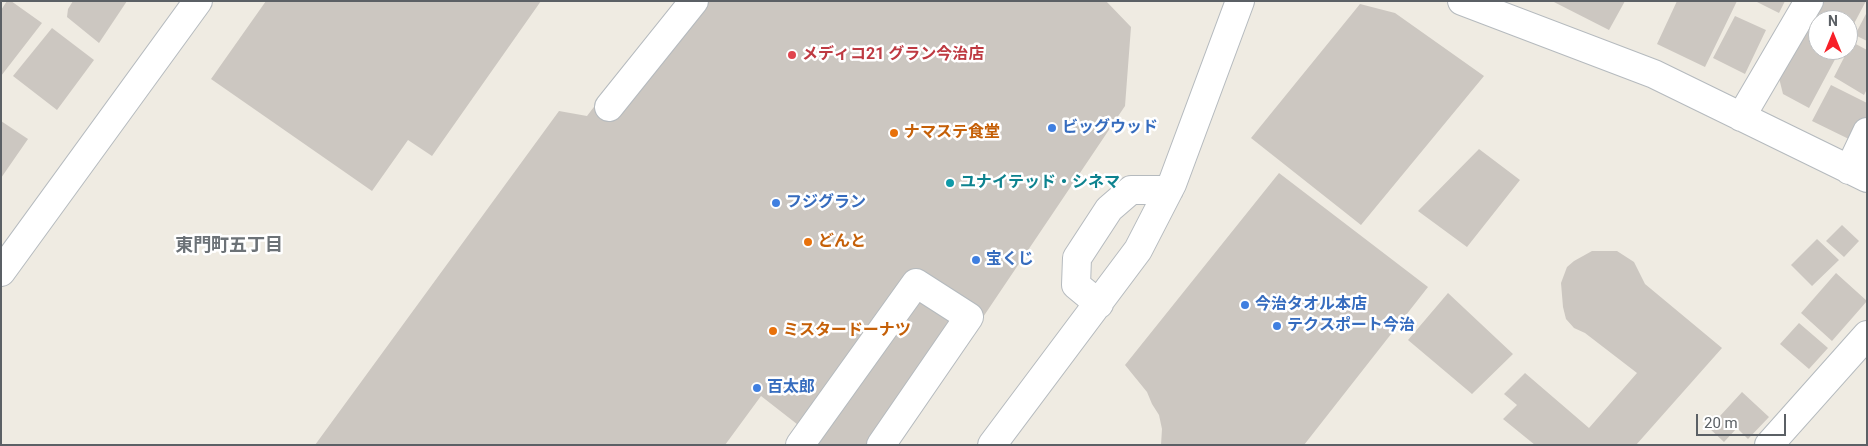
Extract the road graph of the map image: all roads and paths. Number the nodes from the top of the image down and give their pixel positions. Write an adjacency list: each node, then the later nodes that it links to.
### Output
1 (198, 1): 11 (street)
2 (694, 1): 6 (street)
3 (1240, 1): 10 (street)
4 (1462, 1): 7 (street)
5 (1809, 1): 7 (street)
6 (609, 107)
7 (1741, 117): 9 (street)
8 (1867, 132): 9 (street)
9 (1858, 174)
10 (1169, 190): 12 (street); 12 (street)
11 (1, 272)
12 (1099, 304): 16 (street)
13 (1867, 335): 17 (street)
14 (800, 445): 15 (street)
15 (881, 445)
16 (992, 445)
17 (1769, 445)

